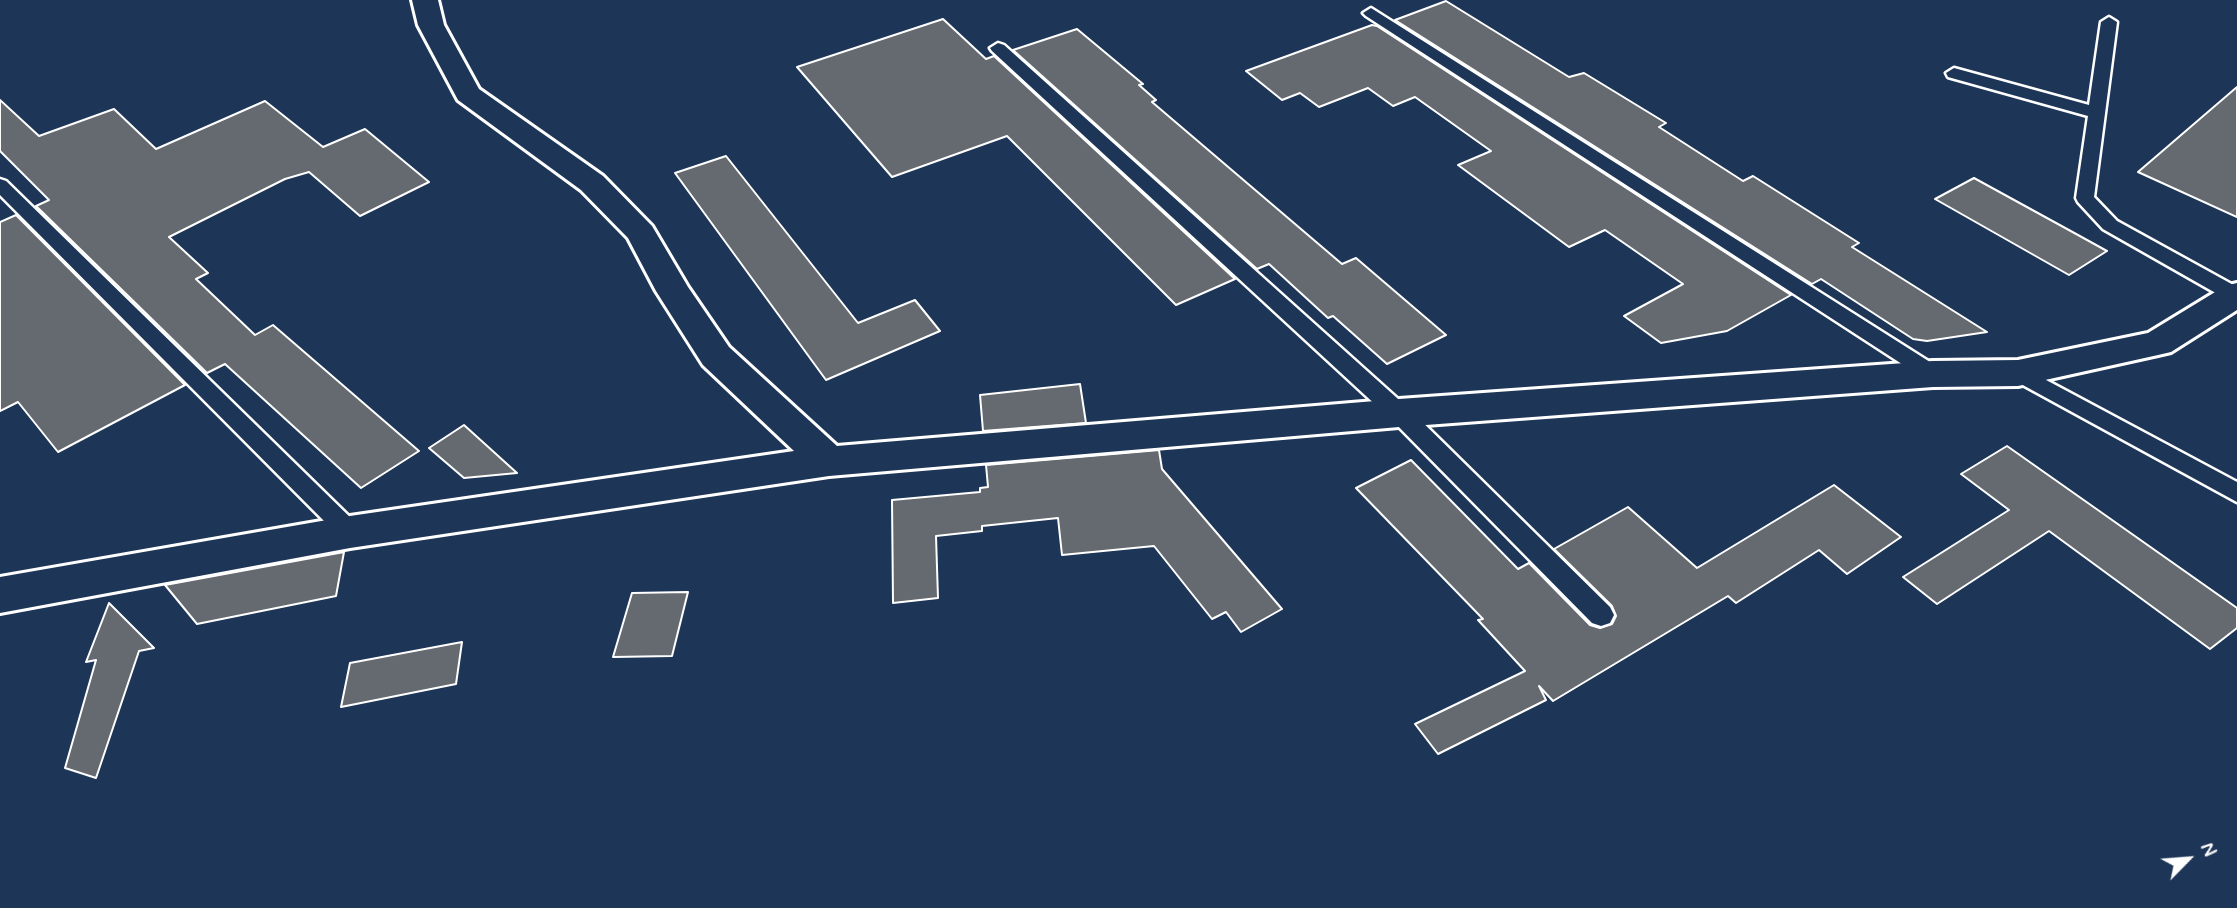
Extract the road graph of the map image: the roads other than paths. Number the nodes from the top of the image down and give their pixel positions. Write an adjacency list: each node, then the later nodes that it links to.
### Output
1 (425, 0): 12 (street)
2 (1371, 13): 10 (lane)
3 (2109, 22): 6 (lane)
4 (998, 48): 11 (lane)
5 (1954, 73): 6 (lane)
6 (2097, 113): 8 (lane)
7 (0, 185): 14 (lane)
8 (2236, 294): 9 (street)
9 (2018, 373): 10 (street); 13 (lane)
10 (1933, 374): 11 (street)
11 (1399, 413): 12 (street); 16 (lane)
12 (829, 461): 14 (street)
13 (2237, 493)
14 (349, 532): 15 (street)
15 (0, 595)
16 (1601, 615)

